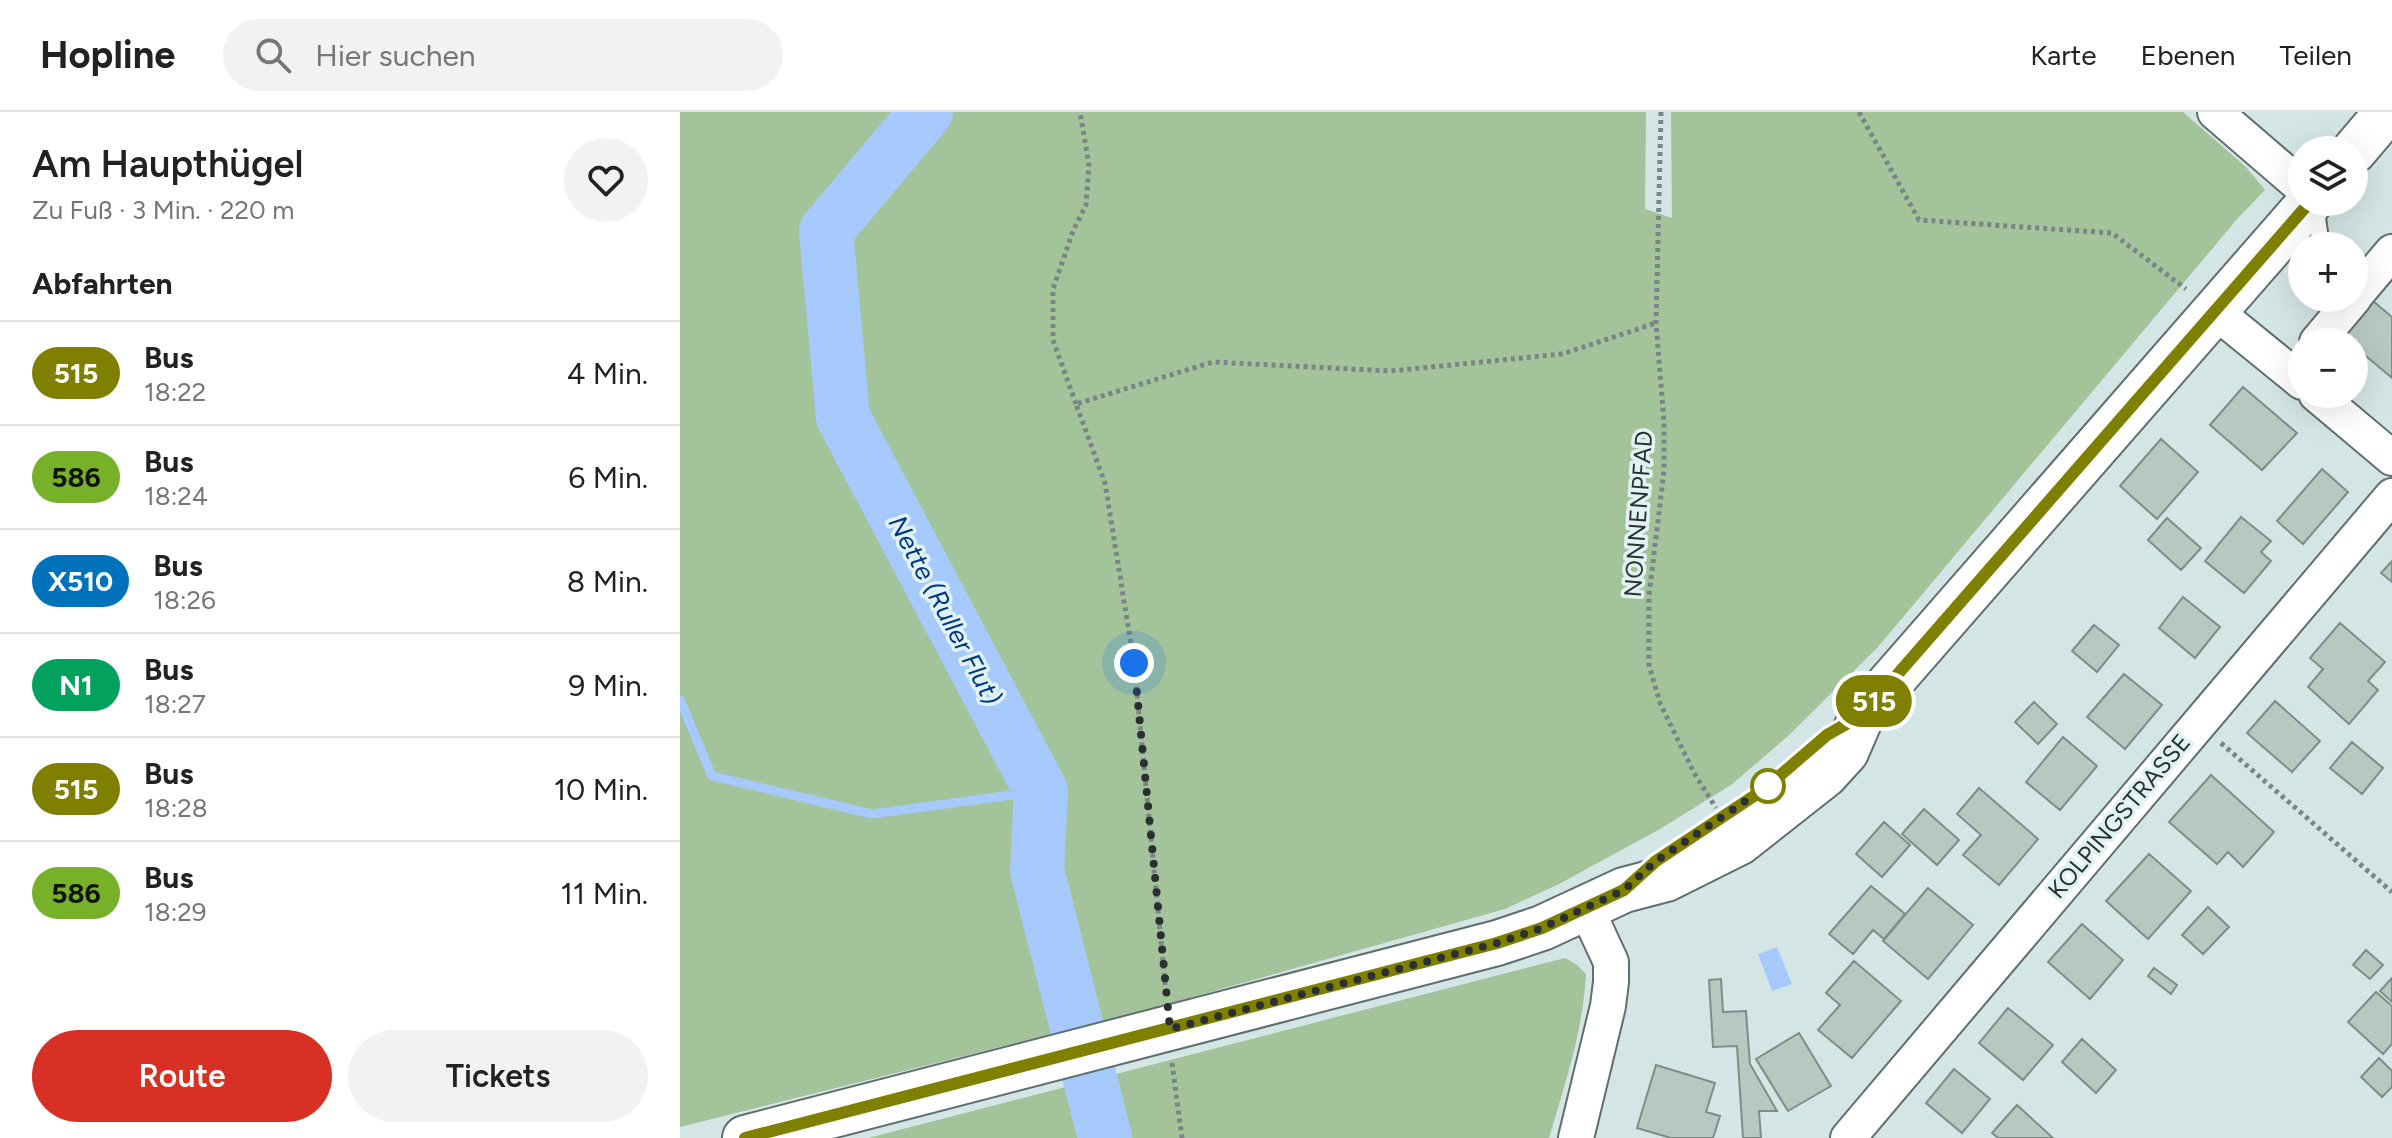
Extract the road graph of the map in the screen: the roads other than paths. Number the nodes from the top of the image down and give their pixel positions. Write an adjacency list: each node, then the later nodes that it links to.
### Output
1 (2215, 112): 4 (street)
2 (2387, 112): 3 (street)
3 (2367, 136)
4 (2288, 175)
5 (2301, 216): 8 (street)
6 (2392, 252): 7 (street)
7 (2368, 278)
8 (2216, 312): 9 (street); 13 (street)
9 (2288, 366)
10 (2337, 408): 11 (street)
11 (2392, 458)
12 (2392, 496): 16 (street, KOLPINGSTRASSE)
13 (1605, 899): 14 (street); 15 (street)
14 (745, 1138)
15 (1576, 1138)
16 (1848, 1138)

